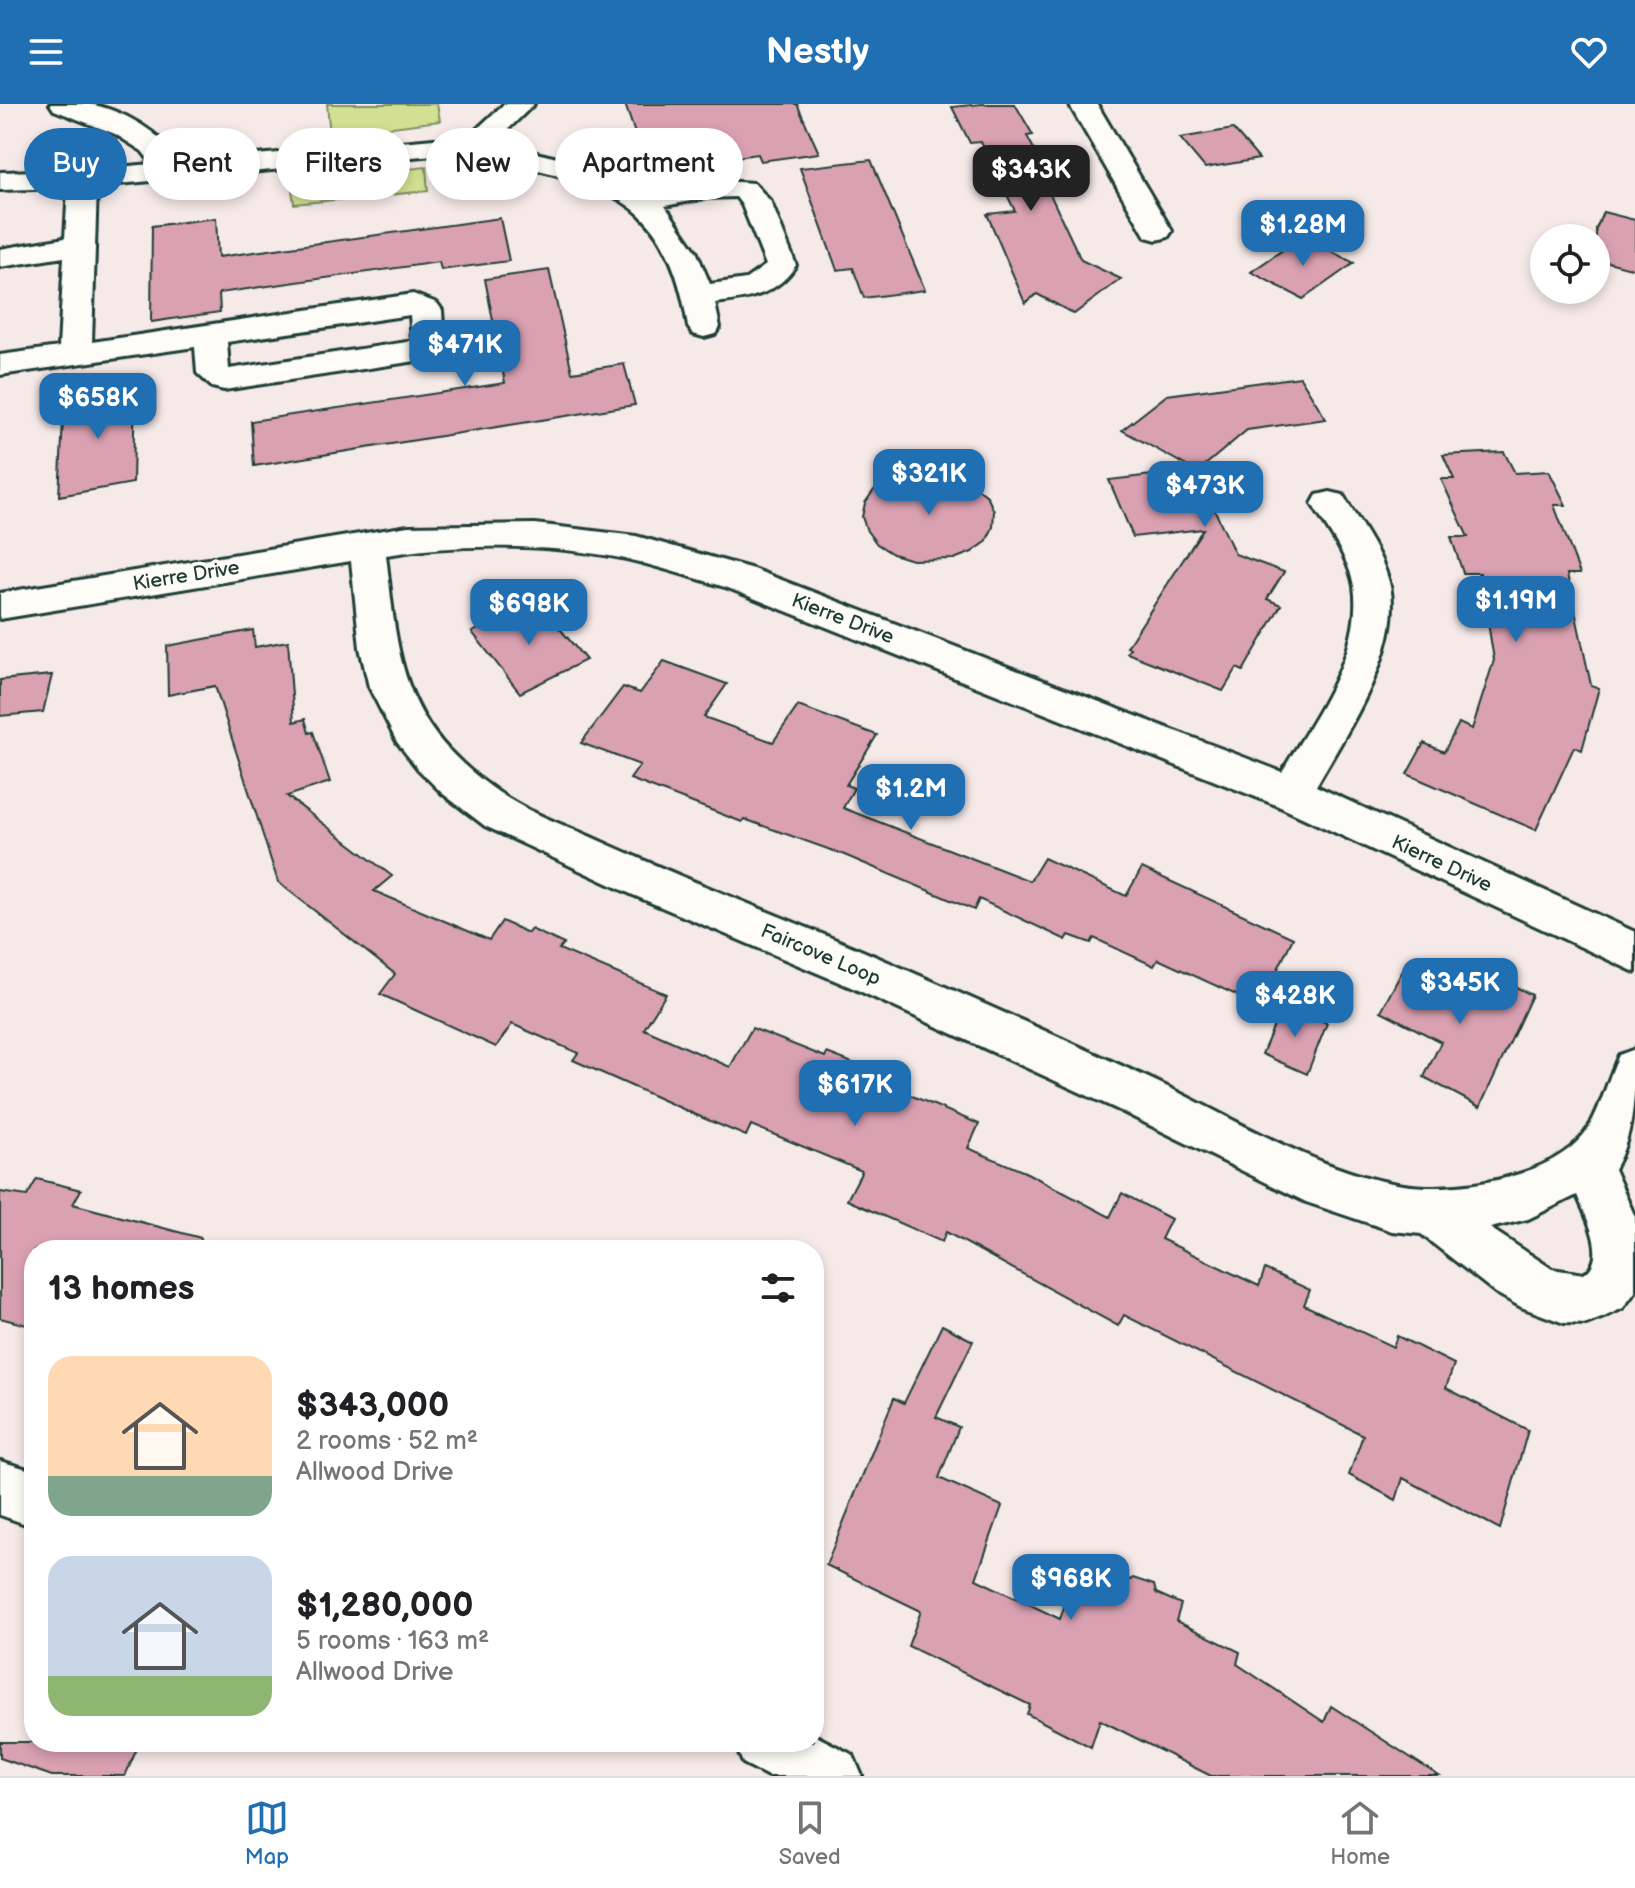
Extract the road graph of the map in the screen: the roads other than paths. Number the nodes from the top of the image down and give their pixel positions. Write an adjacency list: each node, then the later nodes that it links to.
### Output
1 (64, 104): 5 (street)
2 (520, 104): 4 (street)
3 (1083, 104): 13 (street)
4 (494, 128)
5 (143, 137)
6 (426, 149): 8 (street)
7 (539, 160): 12 (street)
8 (260, 162)
9 (24, 180): 10 (street)
10 (0, 181)
11 (82, 200): 14 (street)
12 (644, 203): 16 (street); 16 (street)
13 (1157, 231)
14 (80, 245): 15 (street); 19 (street)
15 (0, 258)
16 (699, 295): 17 (street)
17 (704, 327)
18 (211, 335): 18 (street); 19 (street)
19 (75, 355): 20 (street)
20 (0, 365)
21 (1330, 504): 24 (street)
22 (367, 546): 23 (street, Kierre Drive); 24 (street, Kierre Drive); 28 (street, Faircove Loop)
23 (0, 606)
24 (1291, 793): 25 (street, Kierre Drive)
25 (1635, 953)
26 (1635, 1070): 27 (street, Faircove Loop)
27 (1588, 1164): 28 (street, Faircove Loop); 28 (street)
28 (1431, 1211)
29 (0, 1488): 30 (street)
30 (24, 1496)
31 (784, 1752): 32 (street)
32 (832, 1776)

